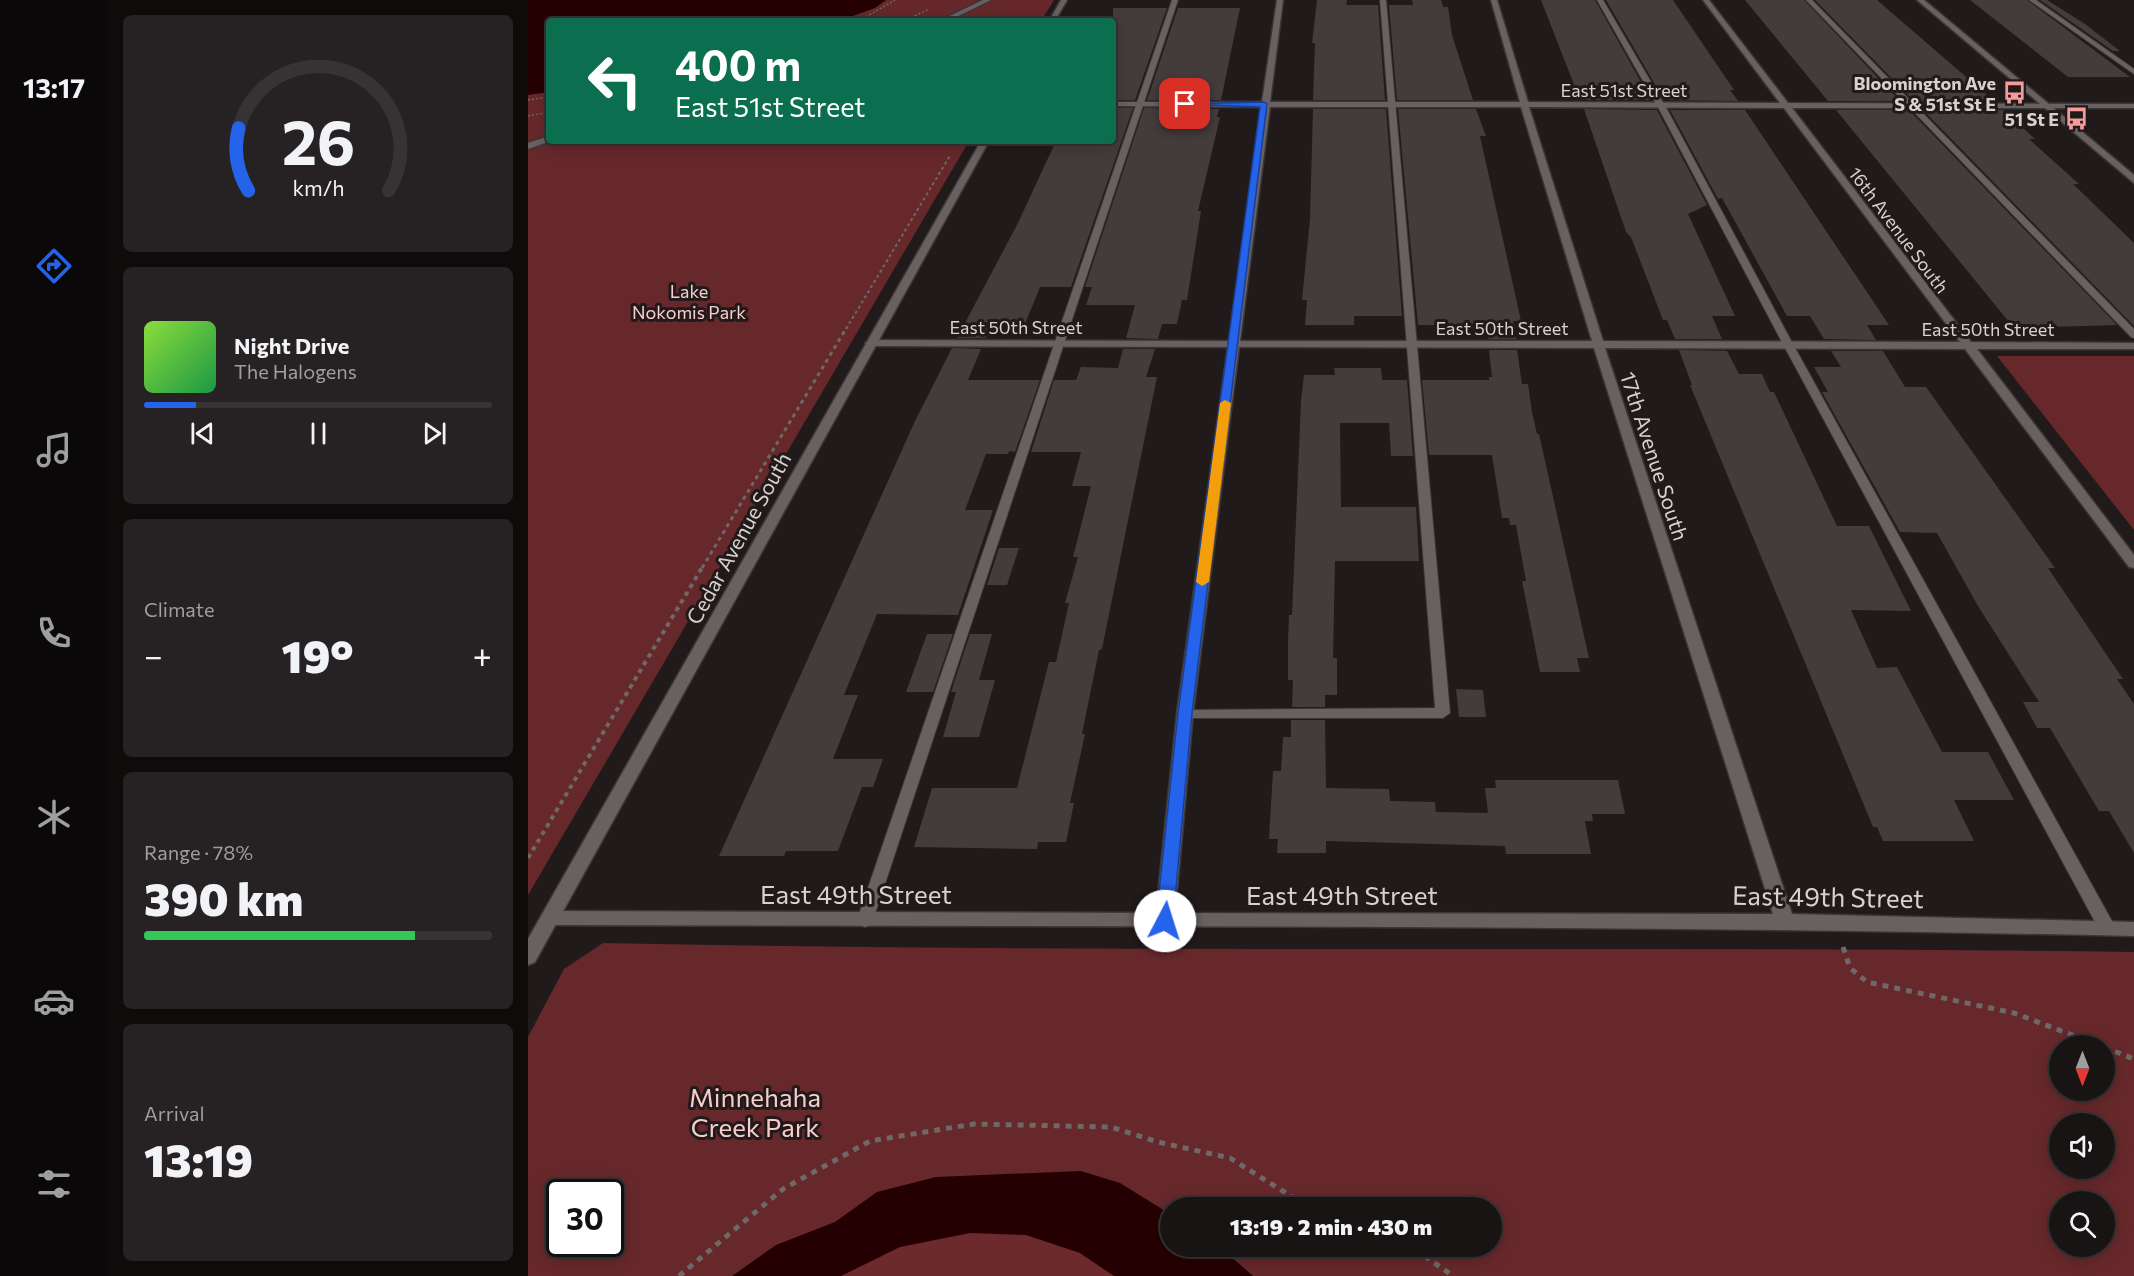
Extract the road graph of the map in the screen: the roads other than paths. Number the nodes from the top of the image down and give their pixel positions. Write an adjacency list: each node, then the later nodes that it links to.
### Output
1 (988, 0): 12 (street)
2 (1064, 0): 13 (street)
3 (1175, 0): 16 (lane)
4 (1280, 0): 17 (street)
5 (1383, 0): 19 (lane)
6 (1494, 0): 18 (street, 17th Avenue South)
7 (1600, 0): 20 (lane)
8 (1706, 0): 21 (street, 16th Avenue South)
9 (1809, 0): 22 (lane)
10 (1920, 0): 23 (street)
11 (2032, 0): 14 (lane)
12 (949, 18)
13 (1054, 18)
14 (2134, 72)
15 (1116, 104): 16 (street, East 51st Street)
16 (1141, 104): 17 (street, East 51st Street); 31 (lane)
17 (1264, 104): 19 (street, East 51st Street); 32 (street)
18 (1524, 104): 19 (street, East 51st Street); 20 (street, East 51st Street); 34 (street, 17th Avenue South)
19 (1392, 105): 33 (lane)
20 (1661, 105): 21 (street, East 51st Street); 35 (lane)
21 (1785, 105): 22 (street, East 51st Street); 36 (street, 16th Avenue South)
22 (1914, 106): 23 (street, East 51st Street); 29 (lane)
23 (2046, 106): 24 (street, East 51st Street); 28 (street)
24 (2134, 106)
25 (546, 140): 27 (street)
26 (983, 144): 30 (street, Cedar Avenue South)
27 (528, 146)
28 (2134, 180)
29 (2134, 335)
30 (870, 343): 31 (street, East 50th Street); 40 (street, Cedar Avenue South)
31 (1058, 344): 32 (street, East 50th Street); 41 (lane)
32 (1233, 345): 33 (street, East 50th Street); 39 (street)
33 (1410, 345): 34 (street, East 50th Street); 39 (lane)
34 (1598, 345): 35 (street, East 50th Street); 43 (street, 17th Avenue South)
35 (1789, 346): 36 (street, East 50th Street); 44 (lane)
36 (1967, 346): 37 (street, East 50th Street); 38 (street, 16th Avenue South)
37 (2134, 346)
38 (2134, 564)
39 (1185, 713): 42 (street)
40 (550, 918): 41 (street, East 49th Street); 46 (street, Cedar Avenue South)
41 (865, 920): 42 (street, East 49th Street)
42 (1165, 921): 43 (street, East 49th Street)
43 (1785, 922): 44 (street, East 49th Street)
44 (2107, 928): 45 (street, East 49th Street)
45 (2134, 929)
46 (528, 957)

